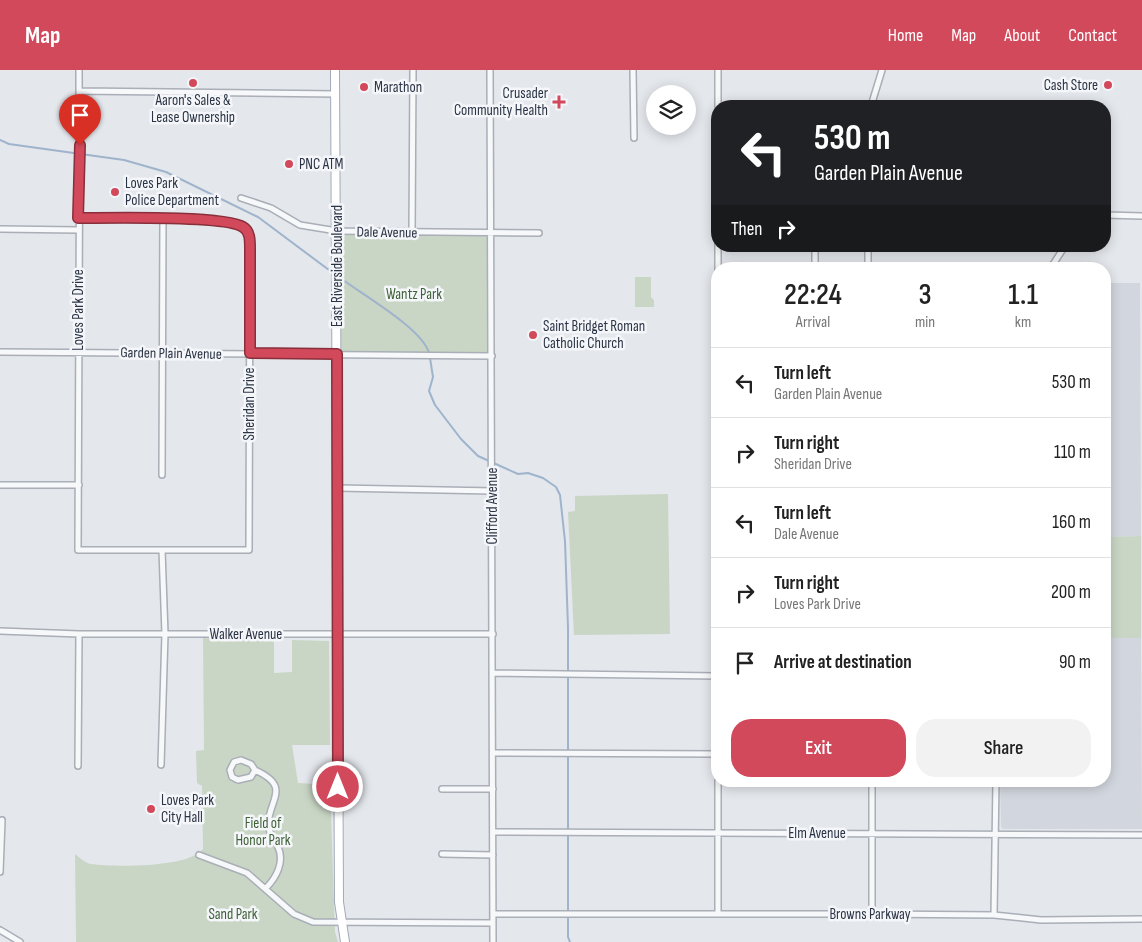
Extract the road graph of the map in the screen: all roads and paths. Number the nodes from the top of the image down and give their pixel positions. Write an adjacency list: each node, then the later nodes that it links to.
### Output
1 (79, 70): 8 (street, Loves Park Drive)
2 (335, 70): 9 (main road, East Riverside Boulevard)
3 (413, 70): 21 (street)
4 (490, 70): 23 (street, Clifford Avenue)
5 (633, 70): 12 (street)
6 (718, 70): 10 (street)
7 (882, 70): 11 (street)
8 (79, 91): 9 (street); 16 (street, Loves Park Drive)
9 (336, 94): 20 (main road, East Riverside Boulevard)
10 (718, 100)
11 (873, 100)
12 (634, 138)
13 (242, 198): 20 (street, Dale Avenue)
14 (1111, 215): 15 (street)
15 (1142, 216)
16 (78, 218): 17 (street); 19 (street, Loves Park Drive)
17 (163, 218): 26 (street, Sheridan Drive); 27 (street)
18 (0, 230): 19 (street)
19 (78, 230): 24 (street, Loves Park Drive)
20 (337, 231): 21 (street, Dale Avenue); 28 (main road, East Riverside Boulevard)
21 (412, 232): 23 (street, Dale Avenue)
22 (539, 233): 23 (street, Dale Avenue)
23 (490, 234): 29 (street, Clifford Avenue)
24 (78, 351): 25 (street, Garden Plain Avenue); 27 (street, Garden Plain Avenue); 32 (street, Loves Park Drive)
25 (0, 352)
26 (250, 353): 27 (street, Garden Plain Avenue); 28 (street, Garden Plain Avenue); 35 (street, Sheridan Drive)
27 (162, 354): 30 (street)
28 (337, 354): 29 (street, Garden Plain Avenue); 33 (main road, East Riverside Boulevard)
29 (492, 356): 34 (street, Clifford Avenue)
30 (162, 475)
31 (0, 485): 32 (street)
32 (78, 485): 35 (street, Loves Park Drive)
33 (338, 488): 34 (street); 39 (main road, East Riverside Boulevard)
34 (492, 491): 40 (street, Clifford Avenue)
35 (162, 550): 38 (street)
36 (0, 631): 37 (street, Walker Avenue)
37 (78, 634): 38 (street, Walker Avenue); 46 (street)
38 (165, 634): 39 (street, Walker Avenue); 45 (street)
39 (337, 634): 40 (street, Walker Avenue); 69 (main road, East Riverside Boulevard)
40 (492, 634): 41 (street, Clifford Avenue)
41 (493, 673): 42 (street); 43 (street, Clifford Avenue)
42 (711, 676)
43 (493, 753): 44 (street); 52 (street, Clifford Avenue)
44 (711, 754)
45 (161, 765)
46 (78, 766)
47 (255, 770): 47 (street); 63 (street)
48 (718, 787): 55 (street)
49 (872, 787): 56 (street)
50 (996, 787): 57 (street)
51 (442, 789): 52 (street)
52 (493, 789): 54 (street, Clifford Avenue)
53 (2, 820): 62 (street)
54 (493, 832): 55 (street, Elm Avenue); 61 (street, Clifford Avenue)
55 (718, 833): 56 (street, Elm Avenue); 65 (street)
56 (872, 834): 57 (street, Elm Avenue); 66 (street)
57 (996, 834): 58 (street, Elm Avenue); 67 (street)
58 (1142, 835)
59 (442, 854): 61 (street)
60 (198, 855): 63 (street)
61 (493, 855): 64 (street, Clifford Avenue)
62 (0, 872)
63 (266, 888): 69 (street)
64 (493, 914): 65 (street, Browns Parkway); 70 (street, Clifford Avenue)
65 (718, 914): 66 (street, Browns Parkway)
66 (872, 914): 67 (street, Browns Parkway)
67 (994, 916): 68 (street, Browns Parkway)
68 (1142, 919)
69 (341, 923): 70 (street); 73 (main road, East Riverside Boulevard)
70 (493, 923): 74 (street, Clifford Avenue)
71 (0, 930): 72 (street)
72 (20, 942)
73 (346, 942)
74 (493, 942)

